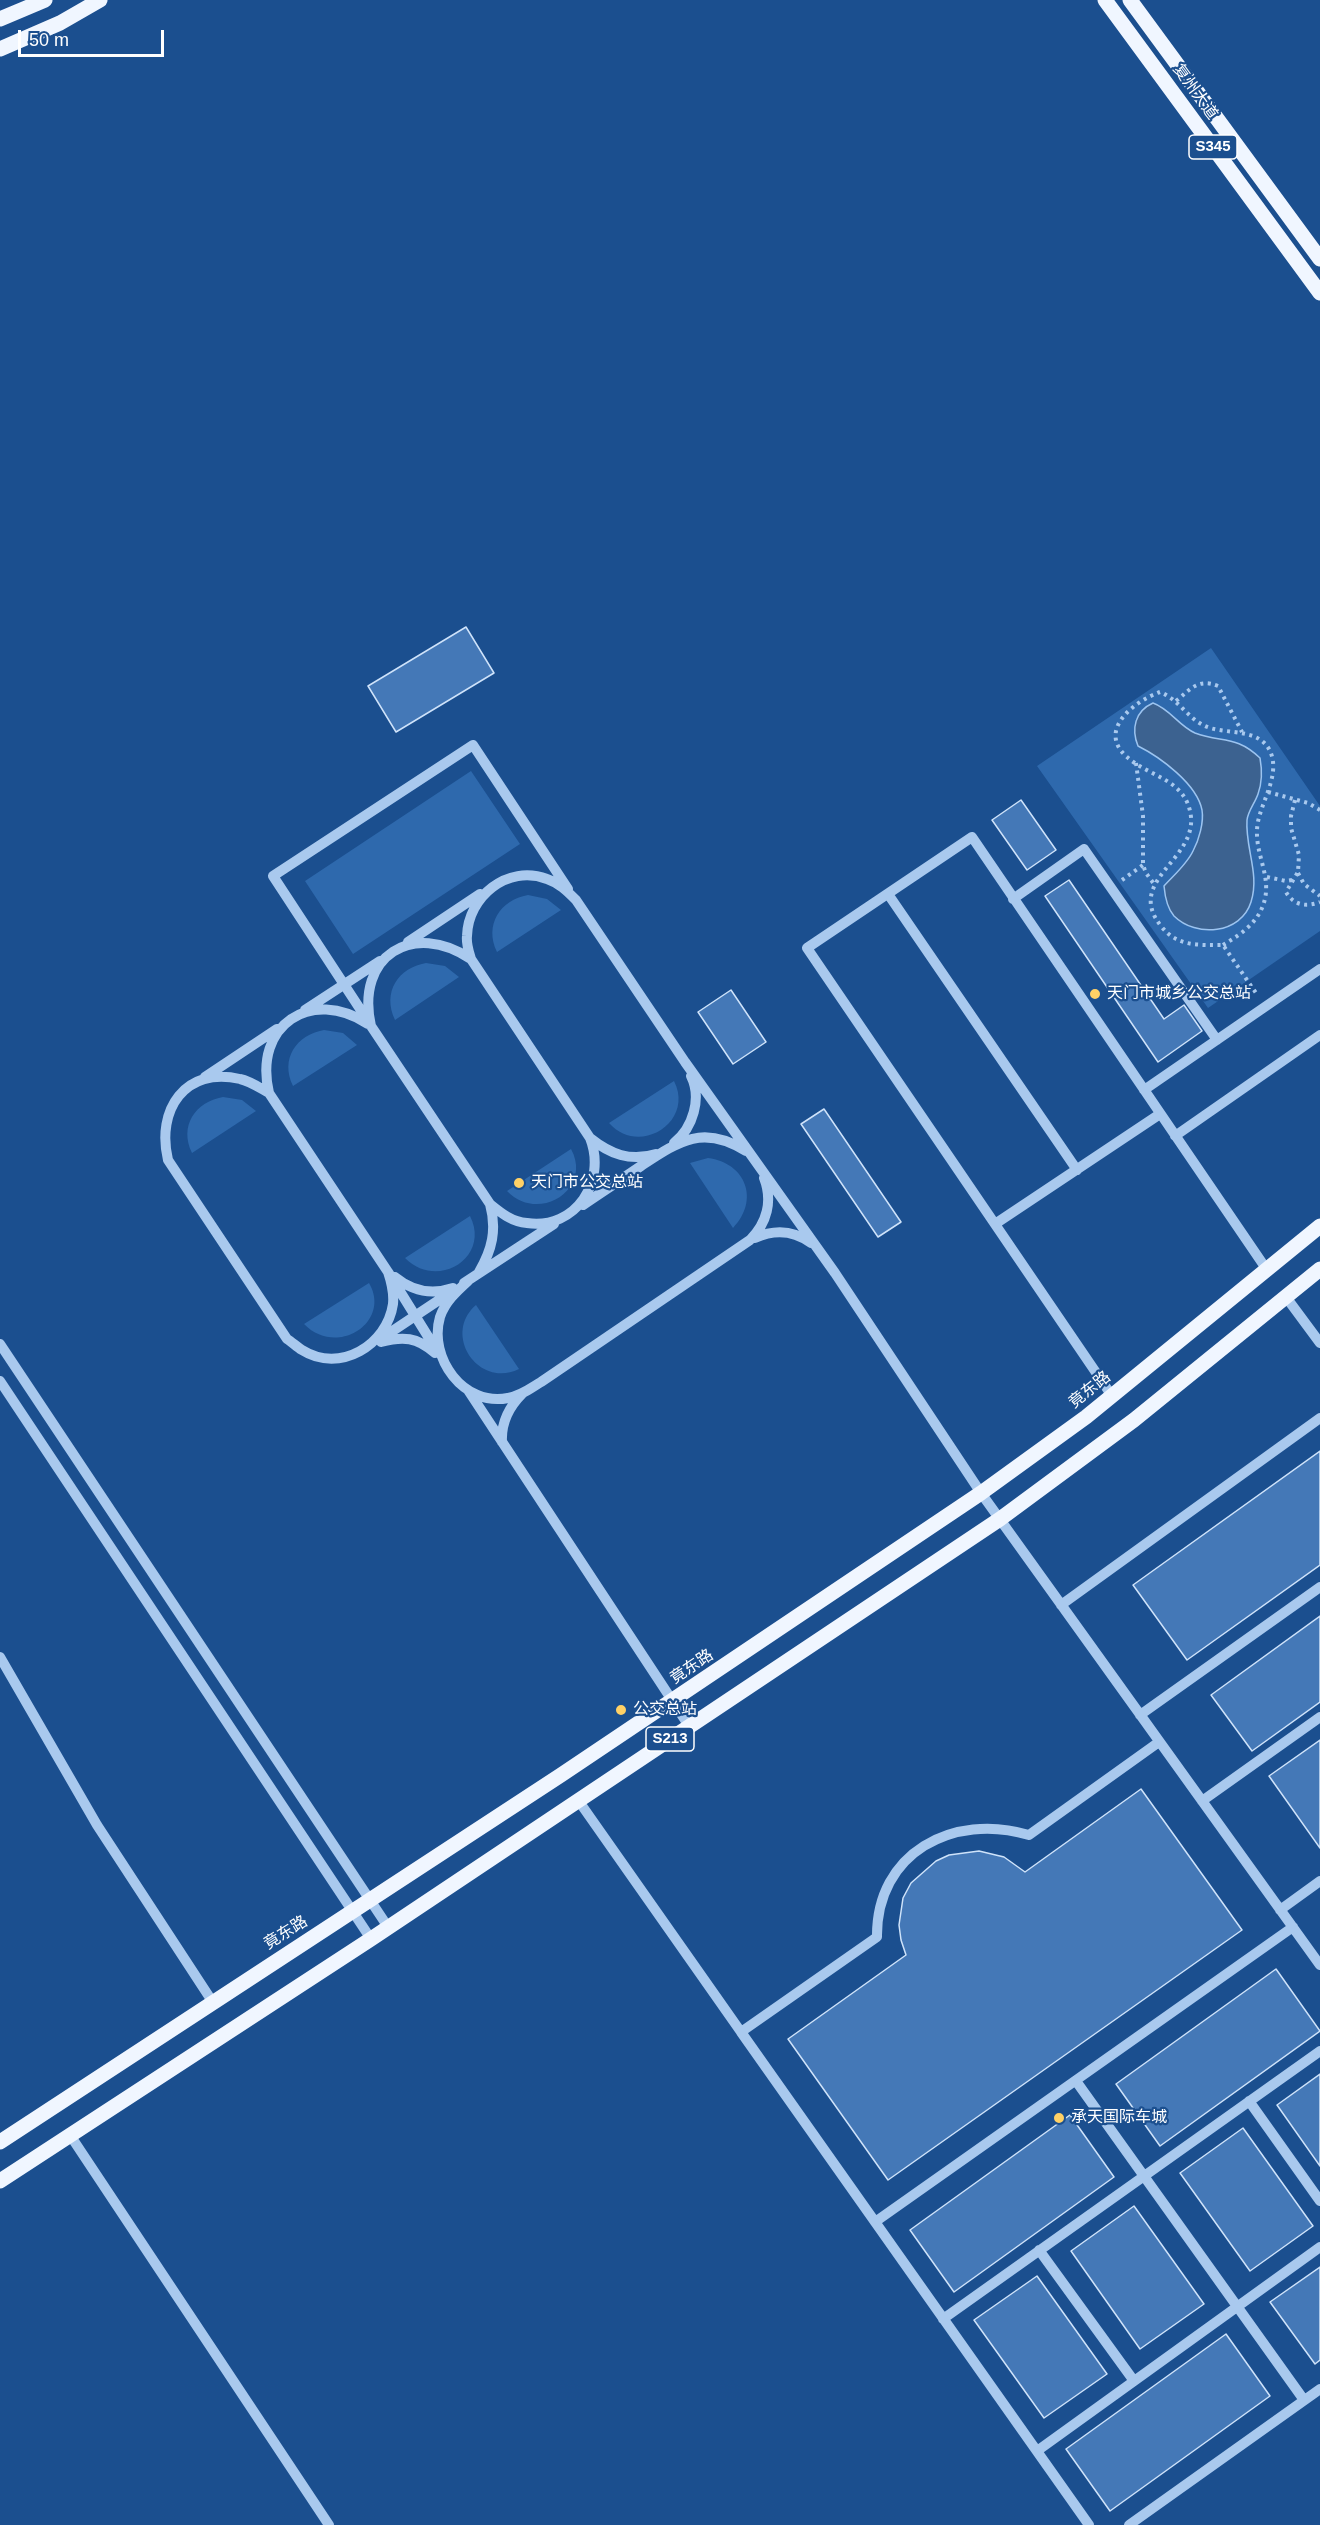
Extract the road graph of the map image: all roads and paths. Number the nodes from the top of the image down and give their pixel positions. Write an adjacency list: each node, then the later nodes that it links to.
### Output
1 (45, 0): 5 (main road)
2 (100, 0): 6 (main road)
3 (1105, 0): 8 (main road, 复州大道 / S345)
4 (1130, 0): 7 (main road, 复州大道 / S345)
5 (0, 19)
6 (0, 49)
7 (1320, 259)
8 (1320, 293)
9 (1176, 701): 10 (path); 10 (path); 11 (path)
10 (1242, 732): 12 (path)
11 (1136, 763): 15 (path); 19 (path)
12 (1268, 792): 13 (path); 17 (path)
13 (1295, 800): 14 (path); 16 (path)
14 (1320, 810)
15 (1143, 865): 19 (path); 21 (path)
16 (1298, 872): 18 (path); 23 (path)
17 (1266, 877): 18 (path); 27 (path)
18 (1292, 880): 26 (path)
19 (1155, 885): 27 (path)
20 (490, 888): 25 (street); 28 (street); 29 (street)
21 (1111, 888): 24 (street); 36 (street)
22 (888, 894): 24 (street); 46 (street); 49 (street)
23 (1320, 896)
24 (1013, 898): 39 (street)
25 (576, 900): 31 (street); 37 (street)
26 (1320, 902)
27 (1223, 945): 32 (path)
28 (390, 954): 29 (street); 31 (street); 34 (street)
29 (471, 959): 43 (street)
30 (1320, 969): 32 (street)
31 (344, 984): 33 (street); 34 (street)
32 (1265, 1006): 36 (street)
33 (288, 1022): 34 (street); 38 (street); 40 (street)
34 (371, 1026): 47 (street)
35 (1320, 1035): 42 (street)
36 (1216, 1040): 39 (street)
37 (685, 1062): 44 (street); 45 (street)
38 (187, 1089): 40 (street); 61 (street)
39 (1144, 1090): 41 (street)
40 (269, 1093): 55 (street)
41 (1160, 1114): 42 (street); 46 (street)
42 (1175, 1136): 54 (street)
43 (590, 1137): 44 (street); 48 (street)
44 (665, 1151): 45 (street); 48 (street)
45 (761, 1168): 51 (street); 52 (street)
46 (1077, 1170): 49 (street)
47 (490, 1204): 48 (street); 56 (street)
48 (568, 1215): 56 (street)
49 (995, 1224): 66 (street)
50 (1320, 1226): 54 (main road, 竟东路 / S213)
51 (750, 1241): 52 (street); 65 (street)
52 (817, 1248): 69 (street)
53 (1320, 1269): 57 (main road, S213)
54 (1267, 1270): 66 (main road, 竟东路 / S213)
55 (388, 1272): 56 (street); 58 (street); 61 (street)
56 (468, 1281): 58 (street); 62 (street)
57 (1286, 1297): 59 (street); 70 (main road, S213)
58 (415, 1316): 61 (street); 62 (street)
59 (1320, 1343)
60 (0, 1344): 82 (street)
61 (362, 1352): 62 (street)
62 (444, 1364): 64 (street)
63 (0, 1381): 84 (street)
64 (468, 1390): 65 (street); 68 (street)
65 (525, 1392): 68 (street)
66 (1112, 1396): 69 (main road, 竟东路 / S213)
67 (1320, 1418): 72 (street)
68 (502, 1443): 74 (street)
69 (981, 1493): 70 (street); 74 (main road, 竟东路 / S213)
70 (1000, 1519): 72 (street); 77 (main road, S213)
71 (1320, 1587): 75 (street)
72 (1061, 1605): 75 (street)
73 (0, 1657): 89 (street)
74 (673, 1702): 77 (street); 82 (main road, 竟东路 / S213)
75 (1140, 1714): 78 (street)
76 (1320, 1717): 80 (street)
77 (689, 1726): 79 (main road, S213)
78 (1159, 1742): 80 (street); 90 (street)
79 (578, 1800): 85 (main road, S213); 90 (street)
80 (1202, 1801): 83 (street)
81 (1320, 1881): 83 (street)
82 (370, 1900): 84 (main road, 竟东路 / S213); 85 (street)
83 (1280, 1910): 86 (street)
84 (353, 1912): 87 (street); 89 (main road, 竟东路 / S213)
85 (388, 1927): 87 (main road, S213)
86 (1293, 1928): 88 (street); 92 (street)
87 (371, 1939): 94 (main road, S213)
88 (1320, 1965)
89 (212, 2001): 95 (main road, 竟东路 / S213)
90 (741, 2032): 99 (street)
91 (1320, 2051): 93 (street)
92 (1076, 2081): 96 (street); 99 (street)
93 (1250, 2101): 96 (street); 98 (street)
94 (70, 2135): 97 (main road, S213); 108 (street)
95 (0, 2142)
96 (1144, 2176): 101 (street); 102 (street)
97 (0, 2181)
98 (1320, 2201)
99 (875, 2222): 103 (street)
100 (1320, 2247): 102 (street)
101 (1039, 2250): 103 (street); 104 (street)
102 (1238, 2307): 104 (street); 106 (street)
103 (943, 2319): 107 (street)
104 (1134, 2381): 107 (street)
105 (1320, 2389): 106 (street)
106 (1304, 2400): 110 (street)
107 (1037, 2451): 109 (street)
108 (329, 2525)
109 (1089, 2525)
110 (1129, 2525)

